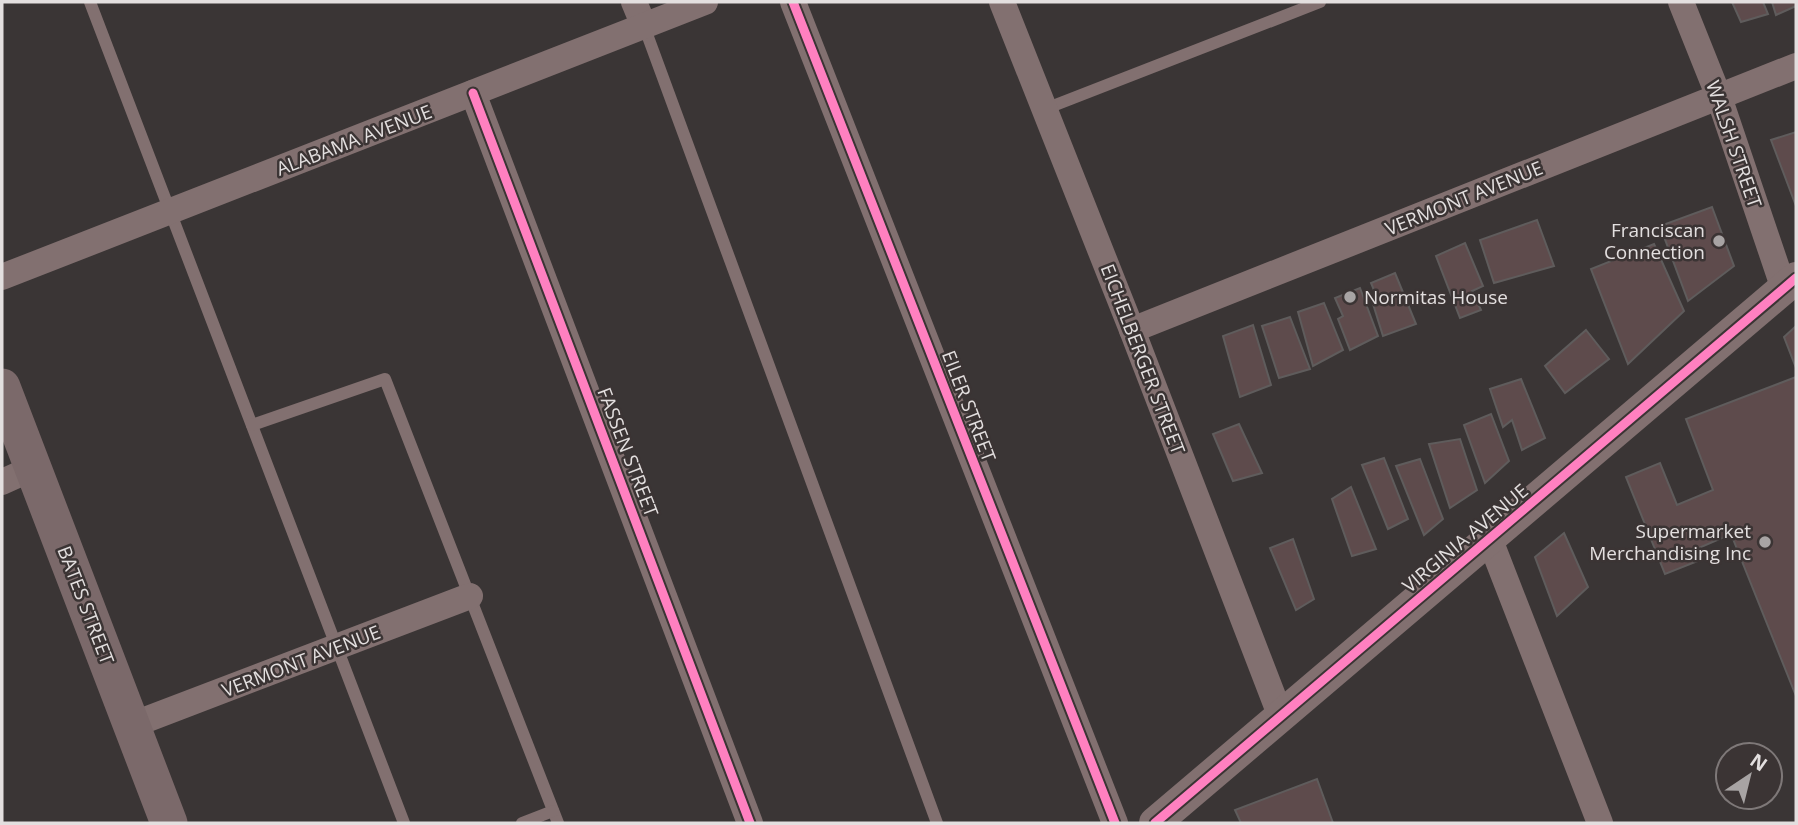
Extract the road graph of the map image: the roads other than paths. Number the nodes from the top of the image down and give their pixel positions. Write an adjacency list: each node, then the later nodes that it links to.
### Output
1 (90, 2): 12 (lane)
2 (705, 2): 7 (street, ALABAMA AVENUE)
3 (793, 2): 30 (street, EILER STREET)
4 (1002, 2): 11 (street, EICHELBERGER STREET)
5 (1320, 2): 11 (lane)
6 (1681, 2): 10 (street, WALSH STREET)
7 (639, 14): 9 (street, ALABAMA AVENUE); 29 (lane)
8 (1796, 66): 10 (street, VERMONT AVENUE)
9 (473, 93): 12 (street, ALABAMA AVENUE); 28 (street, FASSEN STREET)
10 (1719, 97): 14 (street, WALSH STREET); 15 (street, VERMONT AVENUE)
11 (1045, 109): 15 (street, EICHELBERGER STREET)
12 (171, 211): 13 (street, ALABAMA AVENUE); 17 (lane)
13 (2, 277)
14 (1790, 283): 19 (street, VIRGINIA AVENUE)
15 (1132, 330): 22 (street, EICHELBERGER STREET)
16 (2, 387): 18 (main road, BATES STREET)
17 (252, 425): 20 (lane); 21 (lane)
18 (18, 475): 23 (main road, BATES STREET)
19 (1490, 540): 22 (street, VIRGINIA AVENUE); 32 (street)
20 (470, 596): 21 (street, VERMONT AVENUE); 24 (lane)
21 (336, 647): 23 (street, VERMONT AVENUE); 26 (lane)
22 (1281, 717): 31 (street, VIRGINIA AVENUE)
23 (132, 725): 25 (main road, BATES STREET)
24 (556, 817): 27 (lane)
25 (169, 823)
26 (404, 823)
27 (522, 823)
28 (750, 823)
29 (937, 823)
30 (1115, 823)
31 (1155, 823)
32 (1600, 823)

